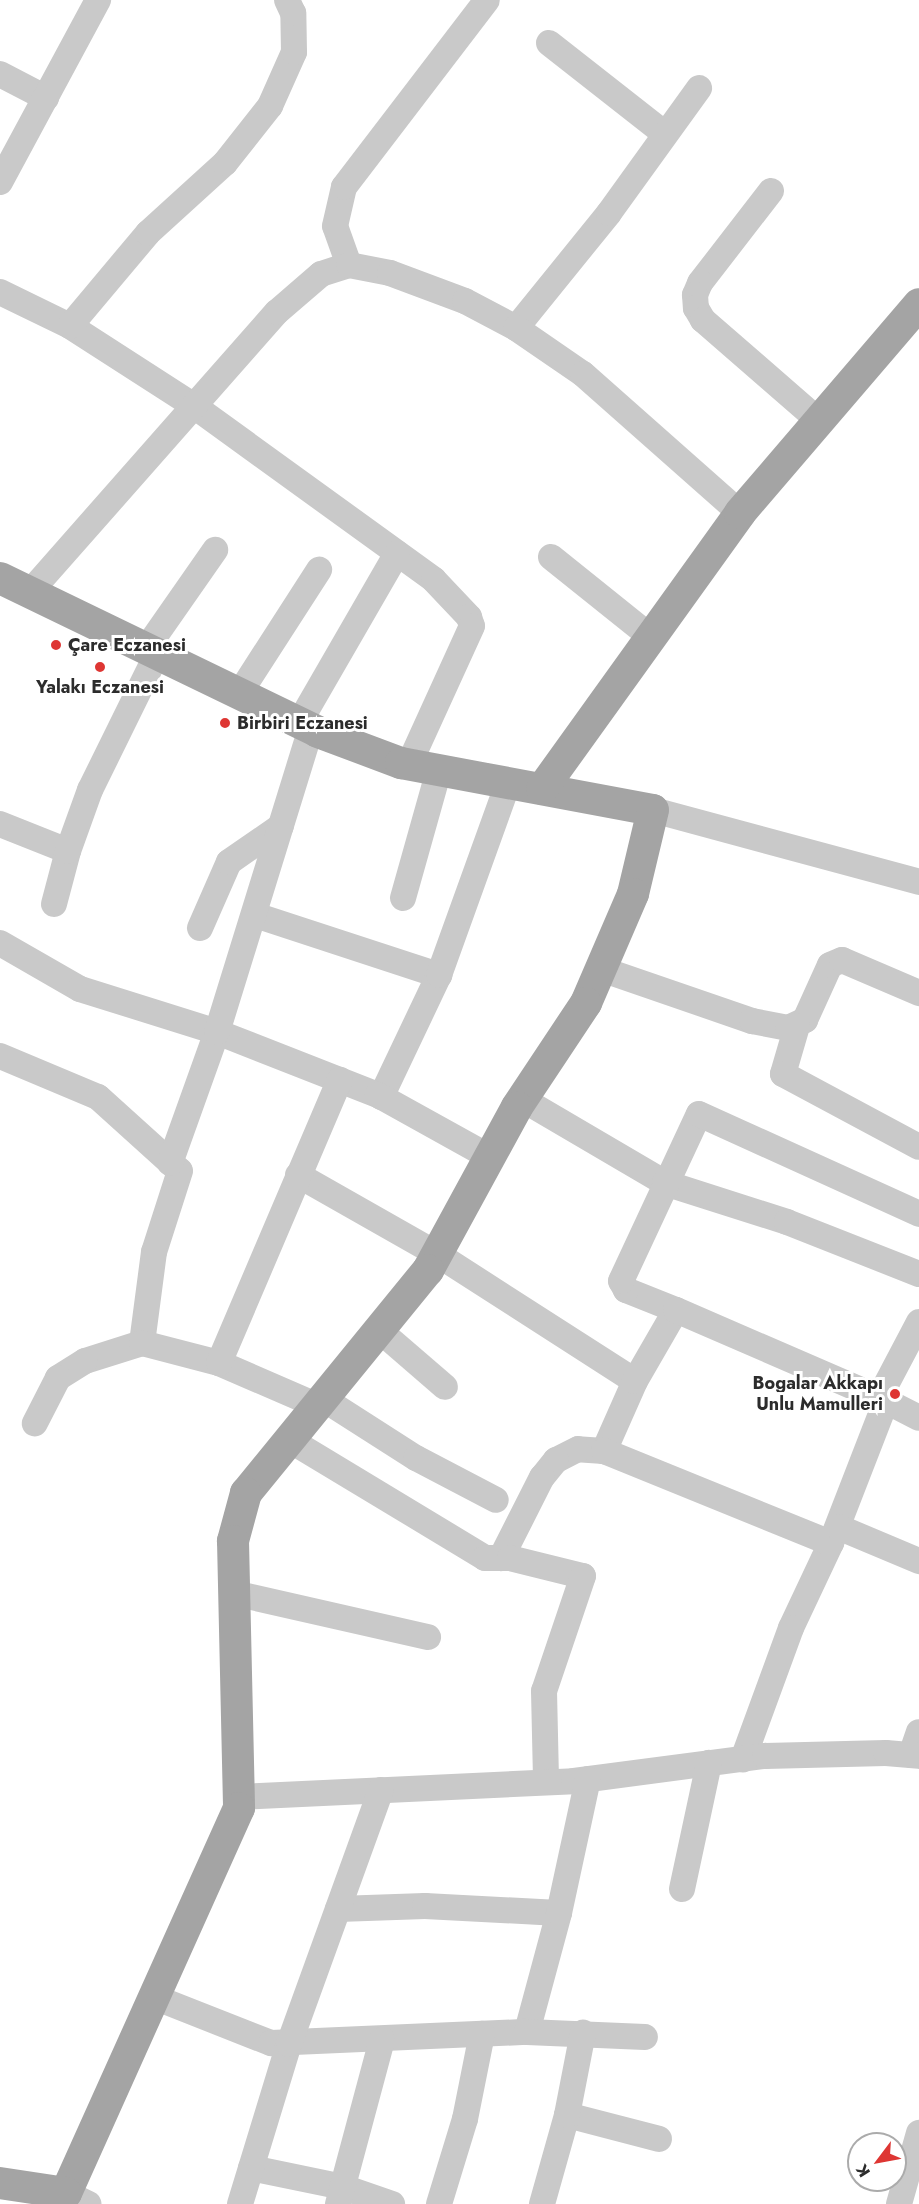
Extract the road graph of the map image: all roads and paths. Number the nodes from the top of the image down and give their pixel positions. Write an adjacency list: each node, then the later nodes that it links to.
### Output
1 (98, 0): 7 (street)
2 (287, 0): 14 (street)
3 (487, 0): 11 (street)
4 (549, 43): 8 (street)
5 (0, 74): 7 (street)
6 (699, 88): 8 (street)
7 (46, 98): 9 (street)
8 (665, 134): 15 (street)
9 (0, 182)
10 (771, 191): 17 (street)
11 (349, 265): 15 (street); 16 (street)
12 (0, 292): 14 (street)
13 (919, 304): 17 (main road)
14 (70, 326): 16 (street)
15 (516, 328): 18 (street)
16 (194, 406): 20 (street); 24 (street)
17 (818, 420): 18 (main road)
18 (740, 513): 25 (main road)
19 (215, 550): 26 (street)
20 (398, 553): 28 (street); 29 (street)
21 (551, 557): 25 (street)
22 (319, 570): 27 (street)
23 (0, 578): 24 (main road)
24 (30, 592): 26 (main road)
25 (651, 638): 31 (main road)
26 (152, 651): 27 (main road); 35 (street)
27 (239, 694): 28 (main road)
28 (305, 726): 29 (main road); 34 (street)
29 (424, 767): 30 (main road); 37 (street)
30 (508, 783): 31 (main road); 43 (street)
31 (542, 789): 32 (main road)
32 (653, 810): 36 (street); 42 (main road)
33 (0, 824): 35 (street)
34 (281, 826): 39 (street); 40 (street)
35 (68, 850): 38 (street)
36 (919, 882)
37 (403, 898)
38 (54, 904)
39 (255, 915): 43 (street); 46 (street)
40 (200, 928)
41 (0, 943): 46 (street)
42 (601, 969): 45 (street); 50 (main road)
43 (439, 975): 49 (street)
44 (919, 993): 45 (street)
45 (797, 1026): 51 (street)
46 (217, 1032): 48 (street); 53 (street)
47 (0, 1056): 53 (street)
48 (340, 1080): 49 (street); 54 (street)
49 (381, 1097): 52 (street)
50 (522, 1099): 52 (main road); 55 (street)
51 (919, 1147)
52 (490, 1157): 57 (main road)
53 (170, 1163): 62 (street)
54 (298, 1175): 57 (street); 63 (street)
55 (665, 1183): 56 (street); 58 (street); 59 (street)
56 (919, 1214)
57 (437, 1254): 61 (main road); 64 (street)
58 (919, 1274)
59 (676, 1310): 64 (street); 66 (street)
60 (919, 1322): 66 (street)
61 (379, 1330): 65 (street); 67 (main road)
62 (142, 1343): 63 (street); 69 (street)
63 (219, 1363): 67 (street)
64 (635, 1381): 71 (street)
65 (445, 1387)
66 (883, 1399): 68 (street); 73 (street)
67 (319, 1401): 70 (main road); 72 (street)
68 (919, 1418)
69 (35, 1423)
70 (288, 1439): 74 (street); 76 (main road)
71 (604, 1451): 73 (street); 74 (street)
72 (496, 1500)
73 (835, 1535): 75 (street); 79 (street)
74 (501, 1558): 82 (street)
75 (919, 1561)
76 (234, 1593): 77 (street); 84 (main road)
77 (428, 1637)
78 (916, 1748): 79 (street)
79 (743, 1759): 80 (street)
80 (709, 1763): 81 (street); 85 (street)
81 (588, 1779): 82 (street); 87 (street)
82 (546, 1782): 83 (street)
83 (381, 1790): 84 (street); 86 (street)
84 (239, 1797): 88 (main road)
85 (682, 1889)
86 (338, 1909): 87 (street); 94 (street)
87 (559, 1913): 89 (street)
88 (154, 1997): 94 (street); 100 (main road)
89 (527, 2032): 90 (street); 91 (street)
90 (583, 2033): 92 (street); 95 (street)
91 (482, 2034): 93 (street); 104 (street)
92 (645, 2037)
93 (382, 2040): 94 (street); 101 (street)
94 (289, 2044): 98 (street)
95 (567, 2115): 97 (street); 105 (street)
96 (919, 2133): 106 (street)
97 (659, 2139)
98 (251, 2168): 101 (street); 102 (street)
99 (0, 2182): 100 (main road)
100 (67, 2195)
101 (341, 2196): 103 (street)
102 (240, 2204)
103 (392, 2204)
104 (440, 2204)
105 (542, 2204)
106 (899, 2204)

